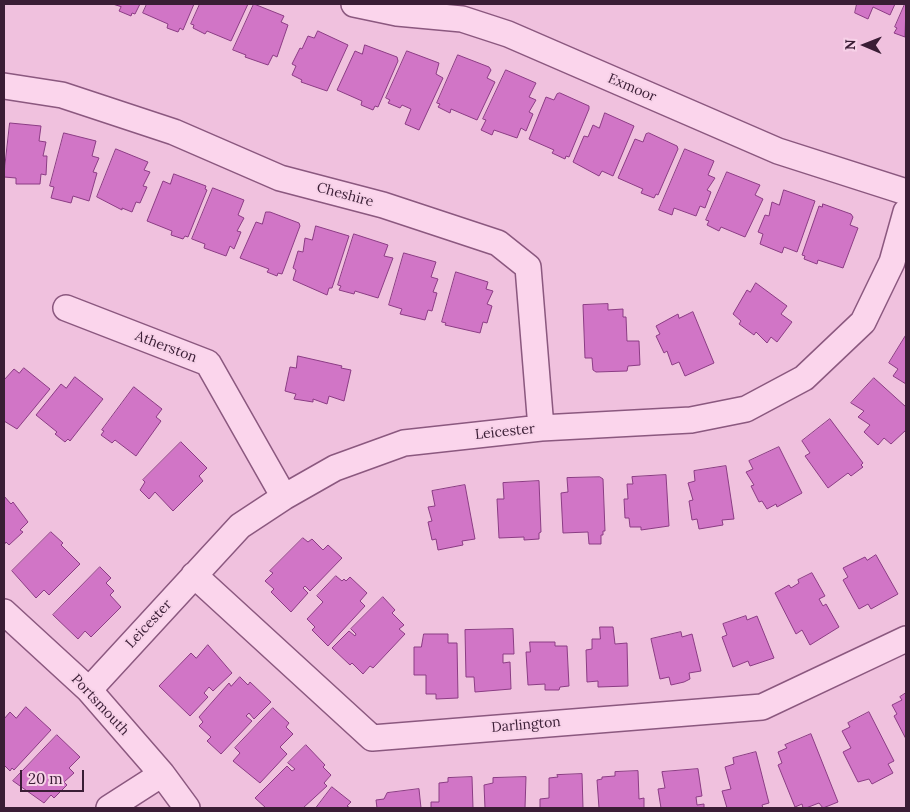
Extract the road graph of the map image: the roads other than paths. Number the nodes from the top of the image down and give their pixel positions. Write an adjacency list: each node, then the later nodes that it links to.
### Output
1 (354, 4): 3 (street, Exmoor)
2 (4, 86): 6 (street, Cheshire)
3 (906, 192)
4 (906, 212): 6 (street, Leicester)
5 (66, 308): 7 (street, Atherston)
6 (541, 428): 7 (street, Leicester)
7 (284, 497): 8 (street, Leicester)
8 (194, 575): 10 (street, Darlington); 11 (street, Leicester)
9 (4, 612): 11 (street, Portsmouth)
10 (906, 639)
11 (89, 690): 12 (street, Portsmouth)
12 (162, 774): 13 (street); 14 (street, Portsmouth)
13 (109, 808)
14 (187, 808)

